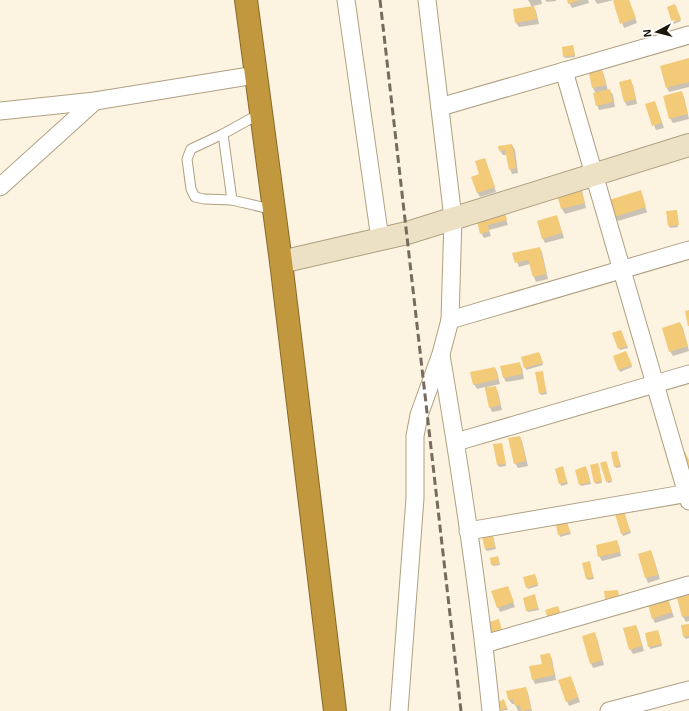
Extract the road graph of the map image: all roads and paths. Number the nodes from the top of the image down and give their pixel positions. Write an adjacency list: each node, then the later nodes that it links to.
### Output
1 (246, 0): 6 (highway)
2 (346, 0): 18 (street)
3 (427, 0): 8 (street)
4 (689, 35): 5 (street)
5 (564, 71): 8 (street); 13 (street)
6 (256, 75): 7 (street); 10 (highway)
7 (95, 101): 9 (street); 14 (street)
8 (440, 107): 17 (street)
9 (0, 111)
10 (261, 113): 11 (lane); 16 (highway)
11 (223, 134): 15 (lane); 15 (lane)
12 (689, 145): 13 (street)
13 (594, 174): 17 (street); 21 (street)
14 (0, 187)
15 (232, 200): 16 (lane)
16 (274, 210): 20 (highway)
17 (453, 218): 18 (street); 22 (street)
18 (380, 239): 20 (street)
19 (689, 250): 21 (street)
20 (281, 262): 32 (highway)
21 (622, 270): 22 (street); 25 (street)
22 (450, 320): 23 (street)
23 (441, 354): 26 (street); 33 (street)
24 (689, 374): 25 (street)
25 (655, 384): 26 (street); 27 (street)
26 (456, 442): 28 (street)
27 (688, 496): 28 (street)
28 (468, 531): 30 (street)
29 (689, 584): 30 (street)
30 (484, 644): 34 (street)
31 (689, 690): 35 (street)
32 (335, 711)
33 (399, 711)
34 (491, 711)
35 (609, 711)

